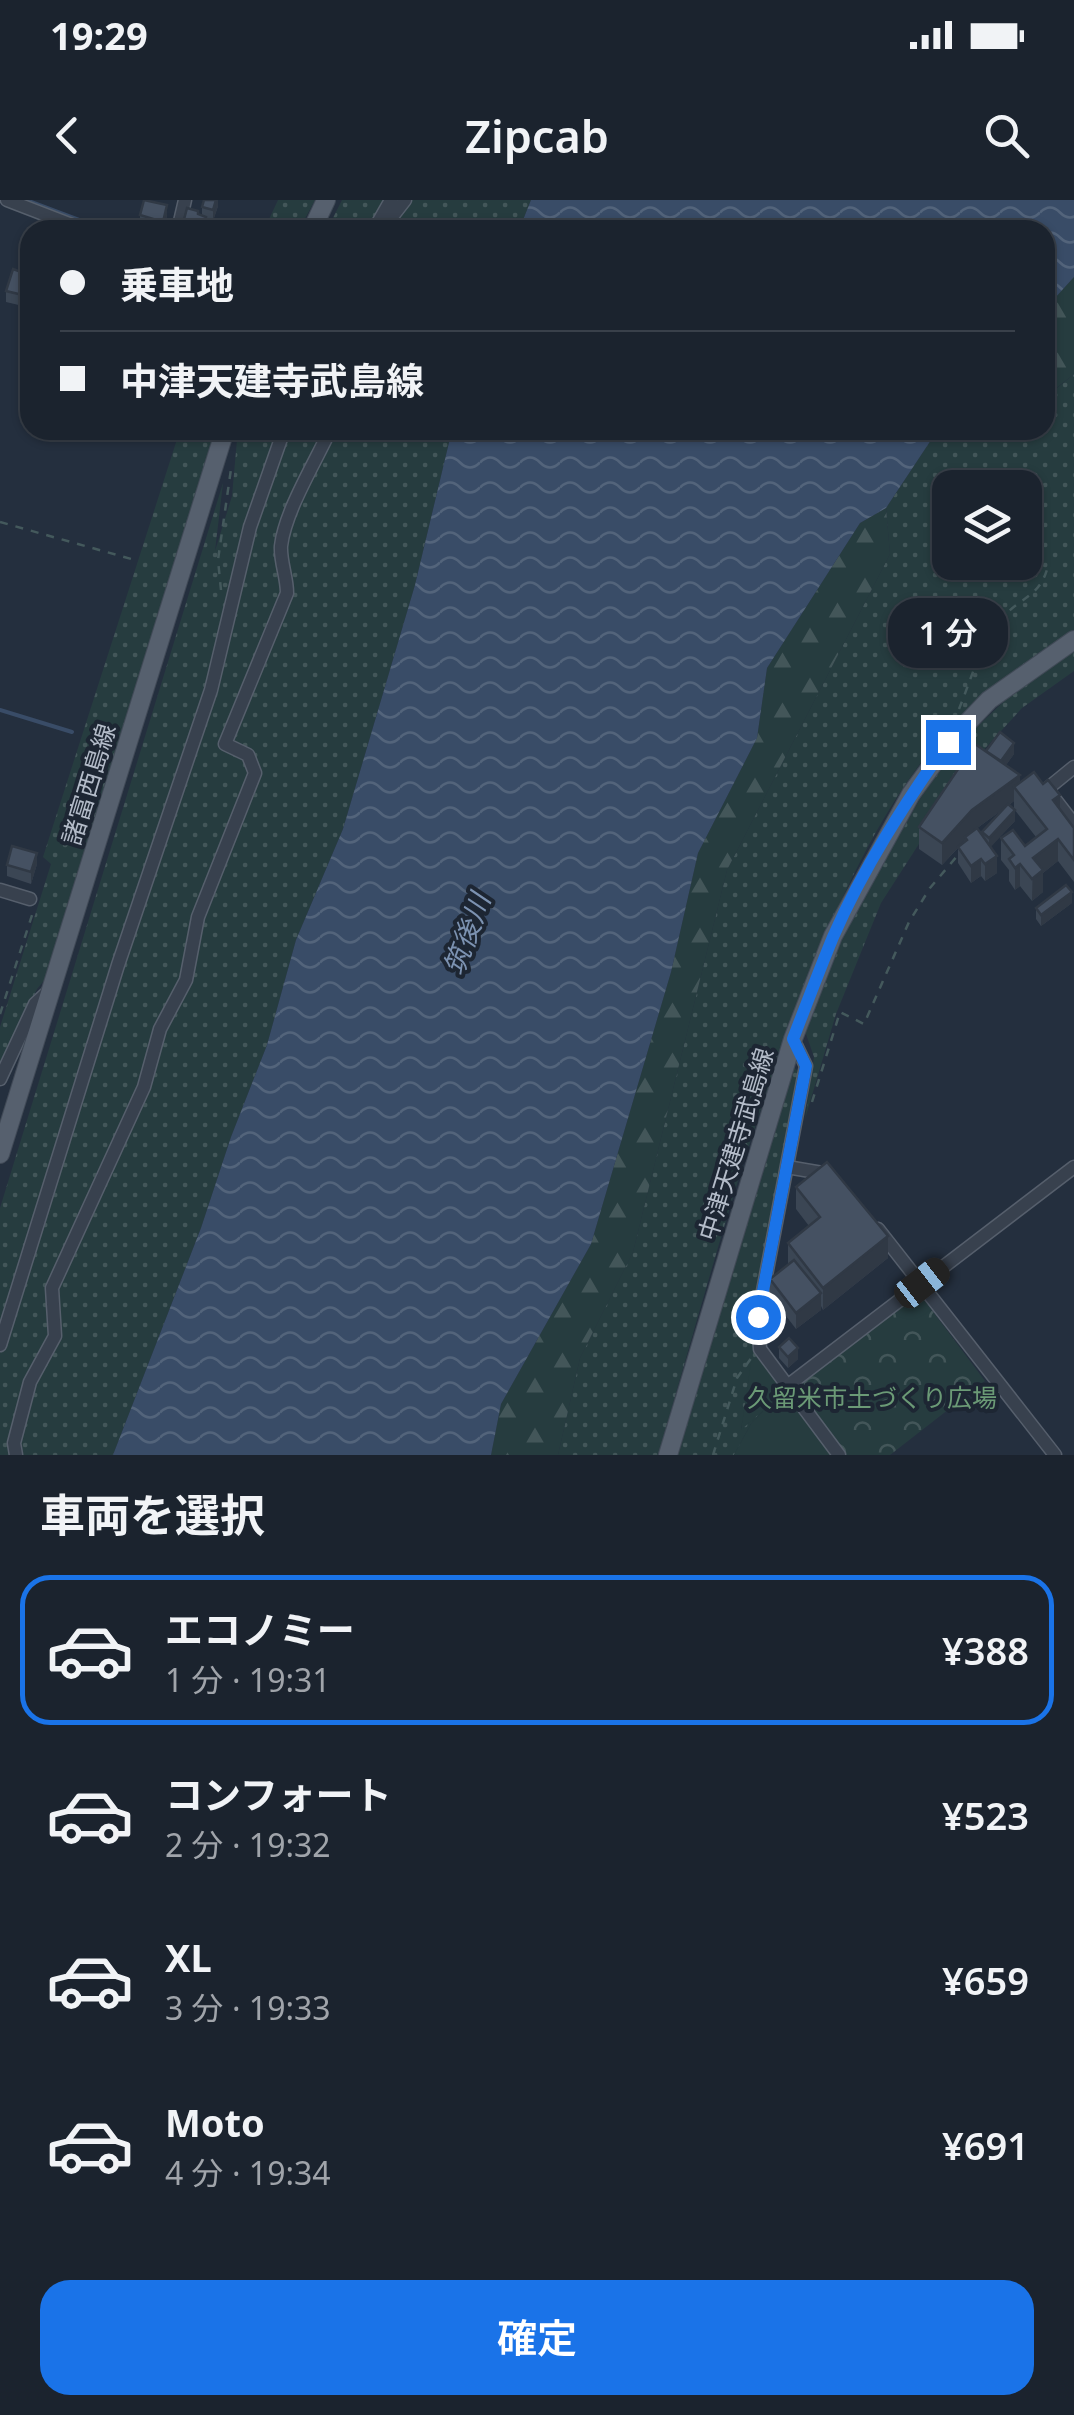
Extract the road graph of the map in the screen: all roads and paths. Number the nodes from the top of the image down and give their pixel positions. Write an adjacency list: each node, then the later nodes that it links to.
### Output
1 (7, 200): 2 (street)
2 (59, 220)
3 (221, 440): 6 (main road, 諸富西島線)
4 (280, 440): 10 (street)
5 (325, 440): 32 (street)
6 (214, 458): 10 (path); 18 (main road, 諸富西島線)
7 (0, 522): 8 (path)
8 (135, 560)
9 (1048, 566): 12 (path)
10 (228, 615): 29 (street)
11 (1074, 640): 20 (main road, 中津天建寺武島線)
12 (960, 707)
13 (1074, 767): 14 (street)
14 (1074, 824)
15 (960, 852): 22 (path)
16 (0, 890): 17 (street)
17 (30, 899): 19 (path)
18 (51, 989): 21 (street); 23 (main road, 諸富西島線)
19 (0, 1014)
20 (793, 1039): 24 (street); 33 (main road, 中津天建寺武島線)
21 (0, 1079)
22 (812, 1104)
23 (0, 1154)
24 (787, 1167): 26 (street); 30 (street)
25 (1074, 1167): 28 (street)
26 (844, 1188)
27 (866, 1216): 28 (street)
28 (922, 1283): 31 (street); 36 (street)
29 (0, 1345)
30 (760, 1349): 31 (street); 34 (path)
31 (786, 1387): 35 (street)
32 (16, 1455)
33 (668, 1455)
34 (713, 1455)
35 (839, 1455)
36 (1055, 1455)

